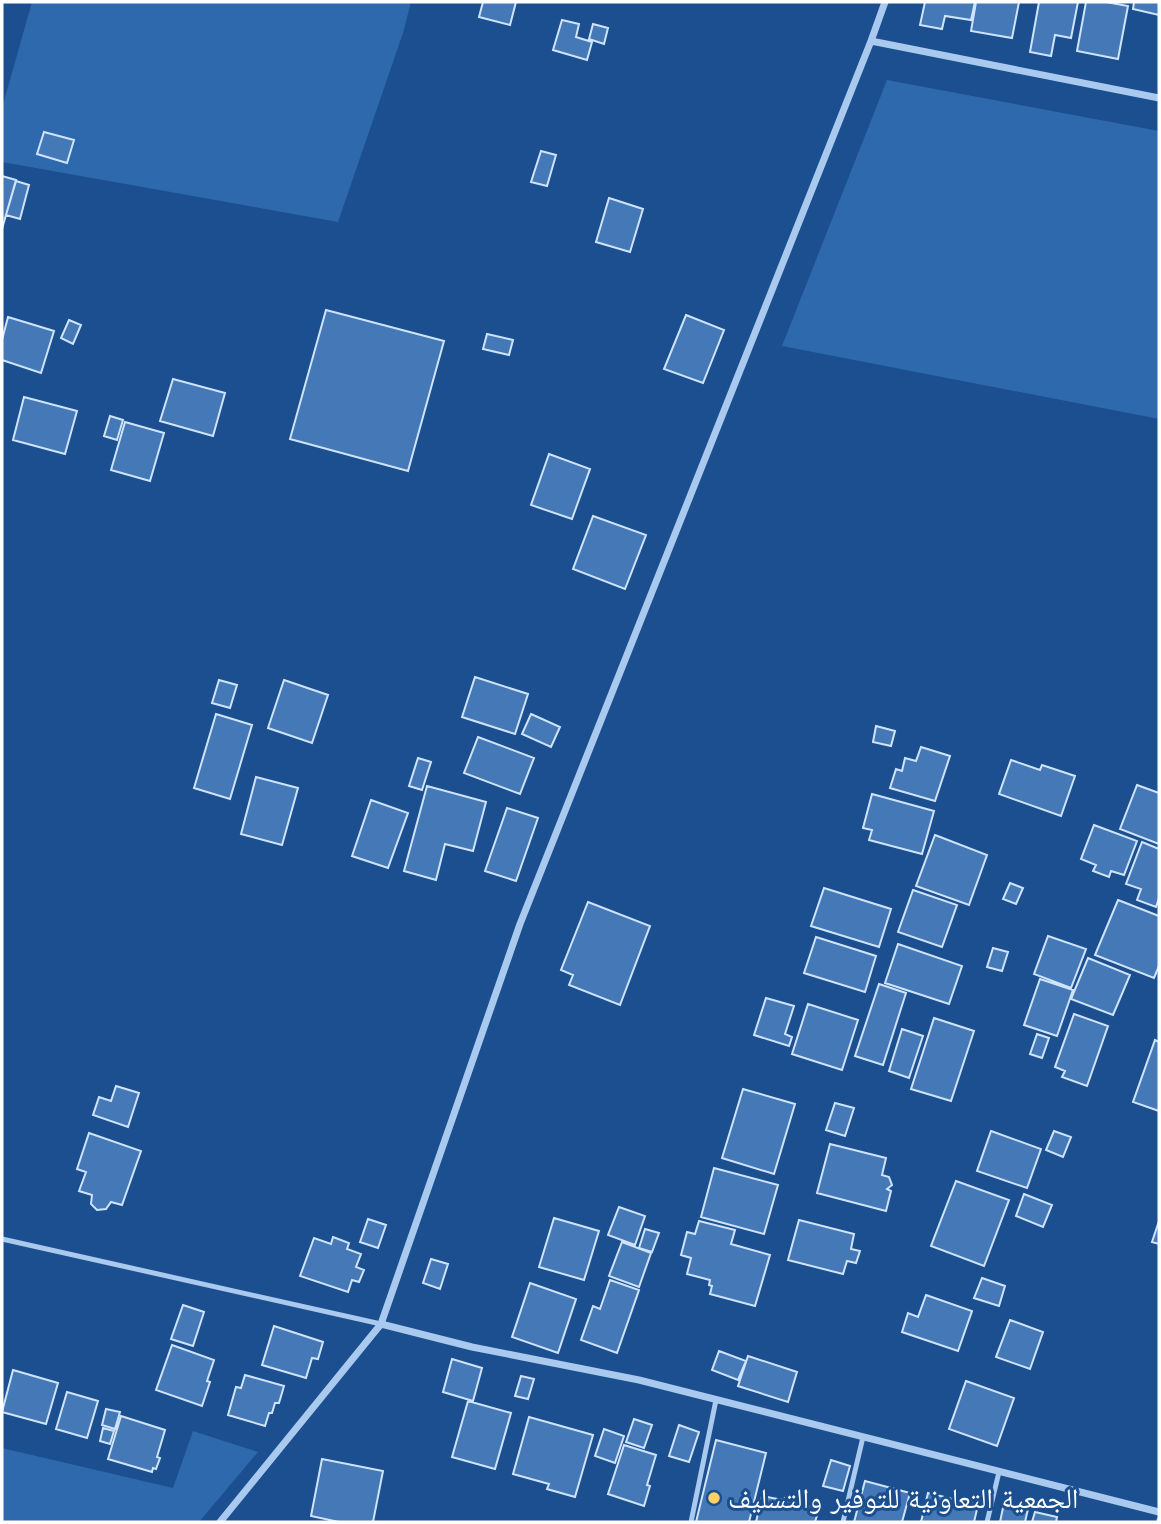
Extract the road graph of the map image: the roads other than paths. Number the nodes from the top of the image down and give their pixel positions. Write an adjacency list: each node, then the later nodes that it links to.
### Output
1 (885, 2): 2 (street)
2 (871, 41): 3 (street); 5 (street)
3 (1159, 97)
4 (2, 1239): 5 (lane)
5 (381, 1324): 6 (street); 10 (street)
6 (716, 1400): 7 (street); 11 (lane)
7 (863, 1437): 8 (street); 12 (lane)
8 (999, 1472): 9 (street); 13 (lane)
9 (1159, 1511)
10 (220, 1522)
11 (691, 1522)
12 (843, 1522)
13 (987, 1522)

